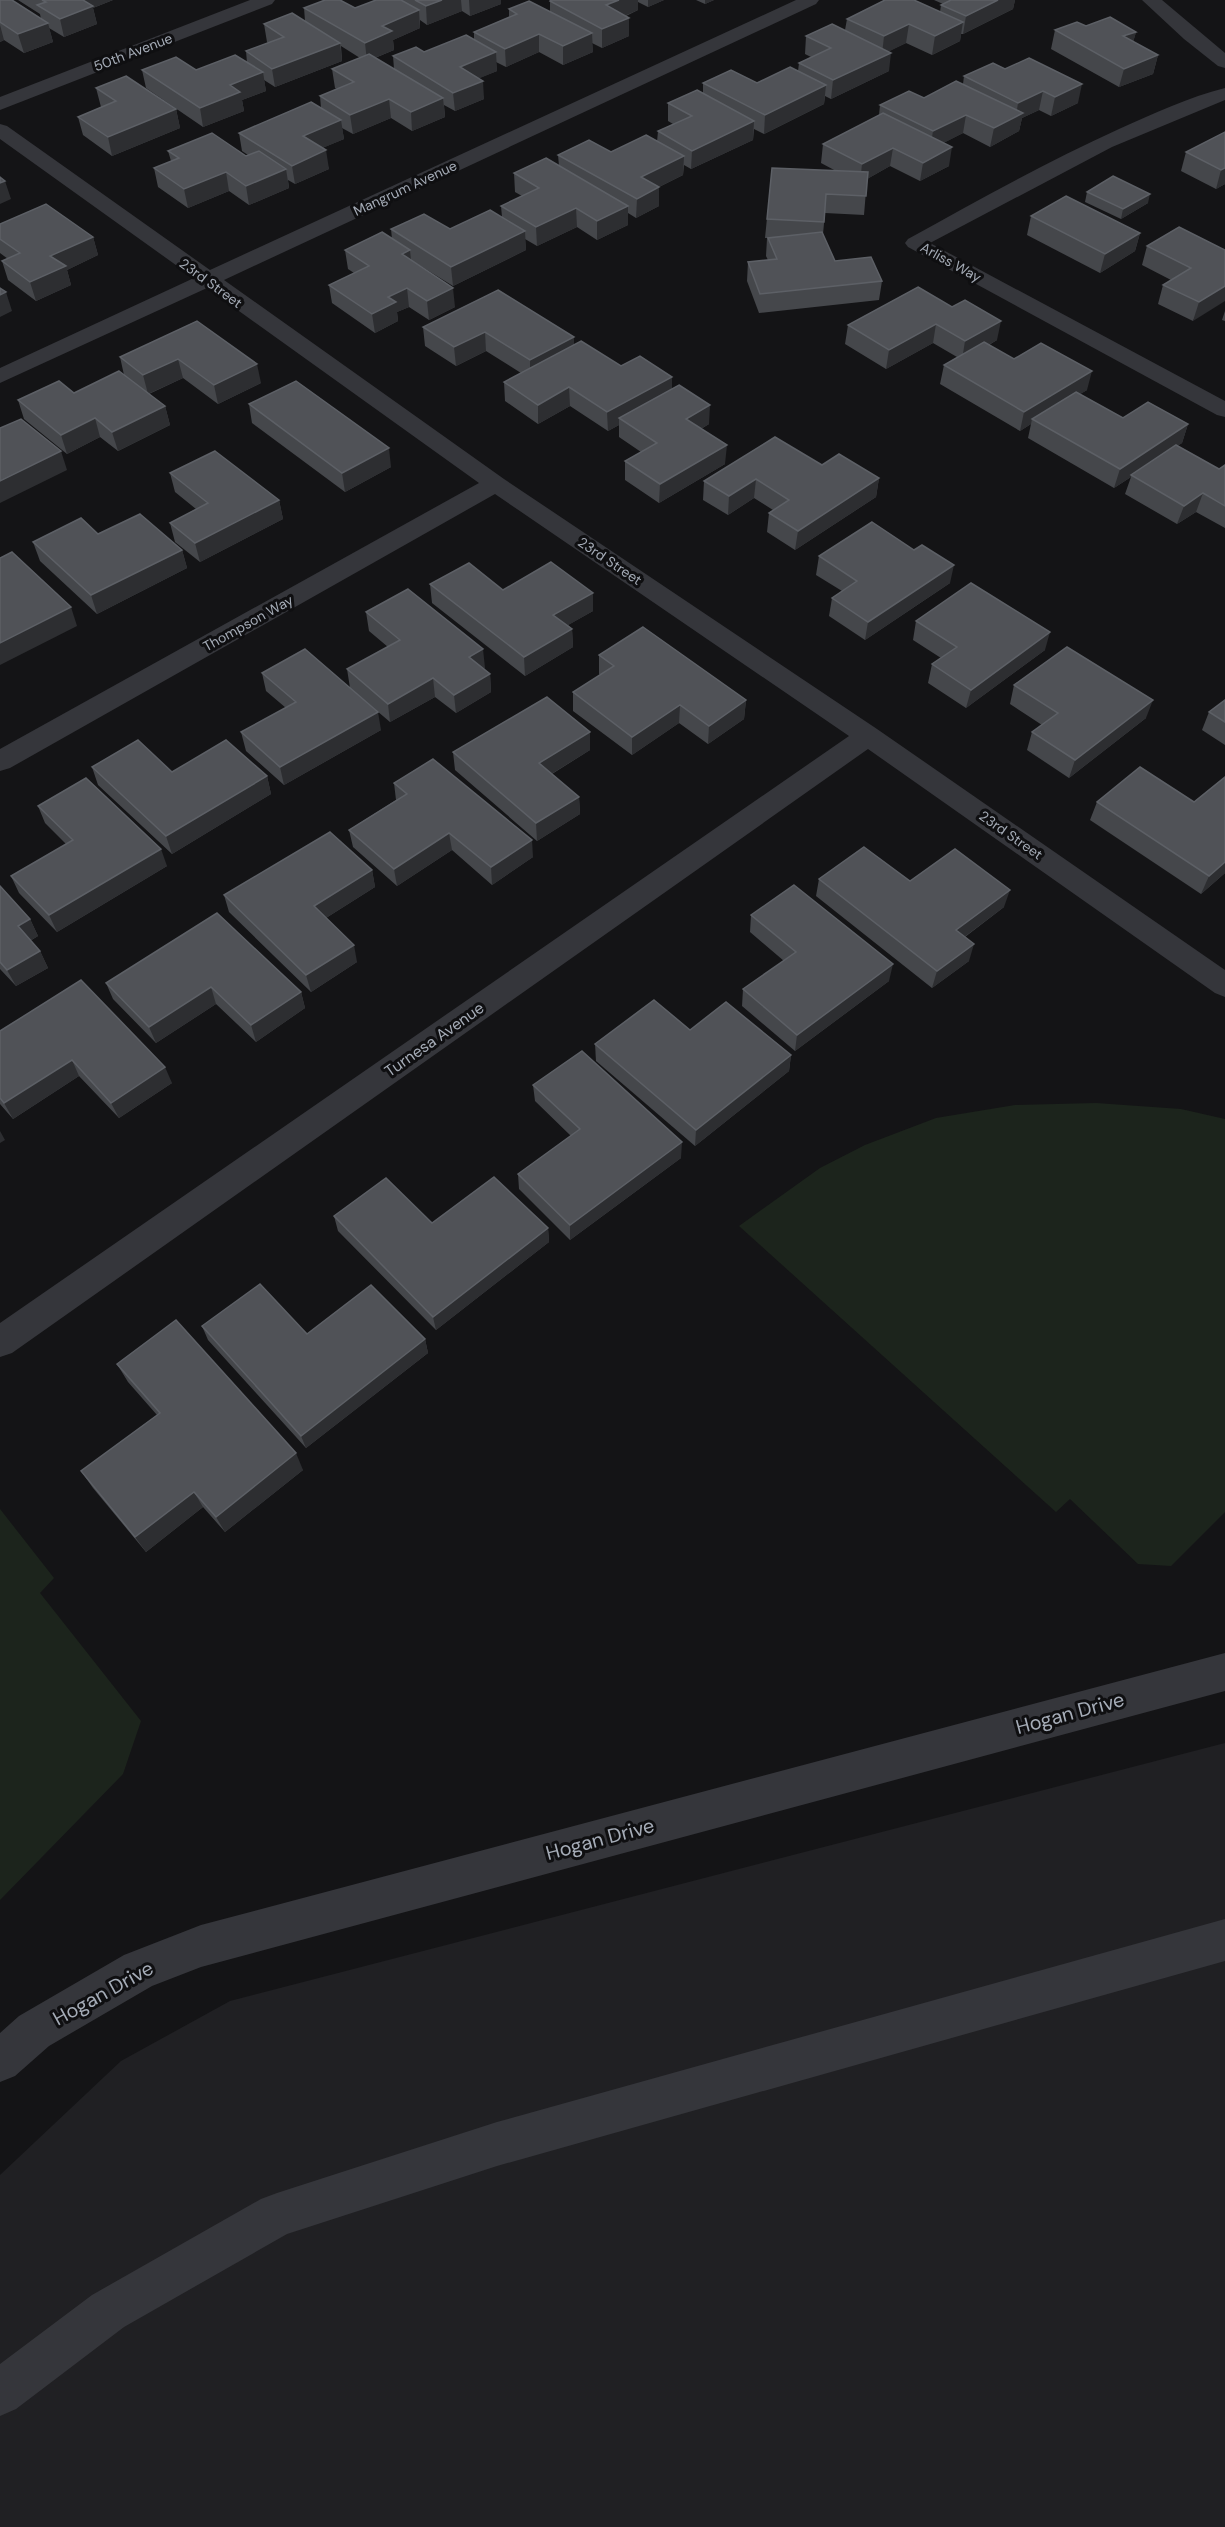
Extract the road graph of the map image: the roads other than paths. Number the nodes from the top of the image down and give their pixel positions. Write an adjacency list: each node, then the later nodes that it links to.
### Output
1 (266, 0): 6 (street, 50th Avenue)
2 (810, 0): 8 (street, Mangrum Avenue)
3 (1150, 0): 4 (street)
4 (1225, 62)
5 (1225, 94): 10 (street, Arliss Way)
6 (0, 104)
7 (0, 130): 8 (street, 23rd Street)
8 (207, 280): 9 (street, Mangrum Avenue); 11 (street, 23rd Street)
9 (0, 376)
10 (1225, 410)
11 (496, 484): 12 (street, 23rd Street); 13 (street, Thompson Way)
12 (868, 736): 14 (street, 23rd Street); 15 (street, Turnesa Avenue)
13 (0, 761)
14 (1225, 985)
15 (0, 1342)
16 (1225, 1672): 18 (street, Hogan Drive)
17 (1225, 1940): 19 (street)
18 (0, 2061)
19 (0, 2393)

